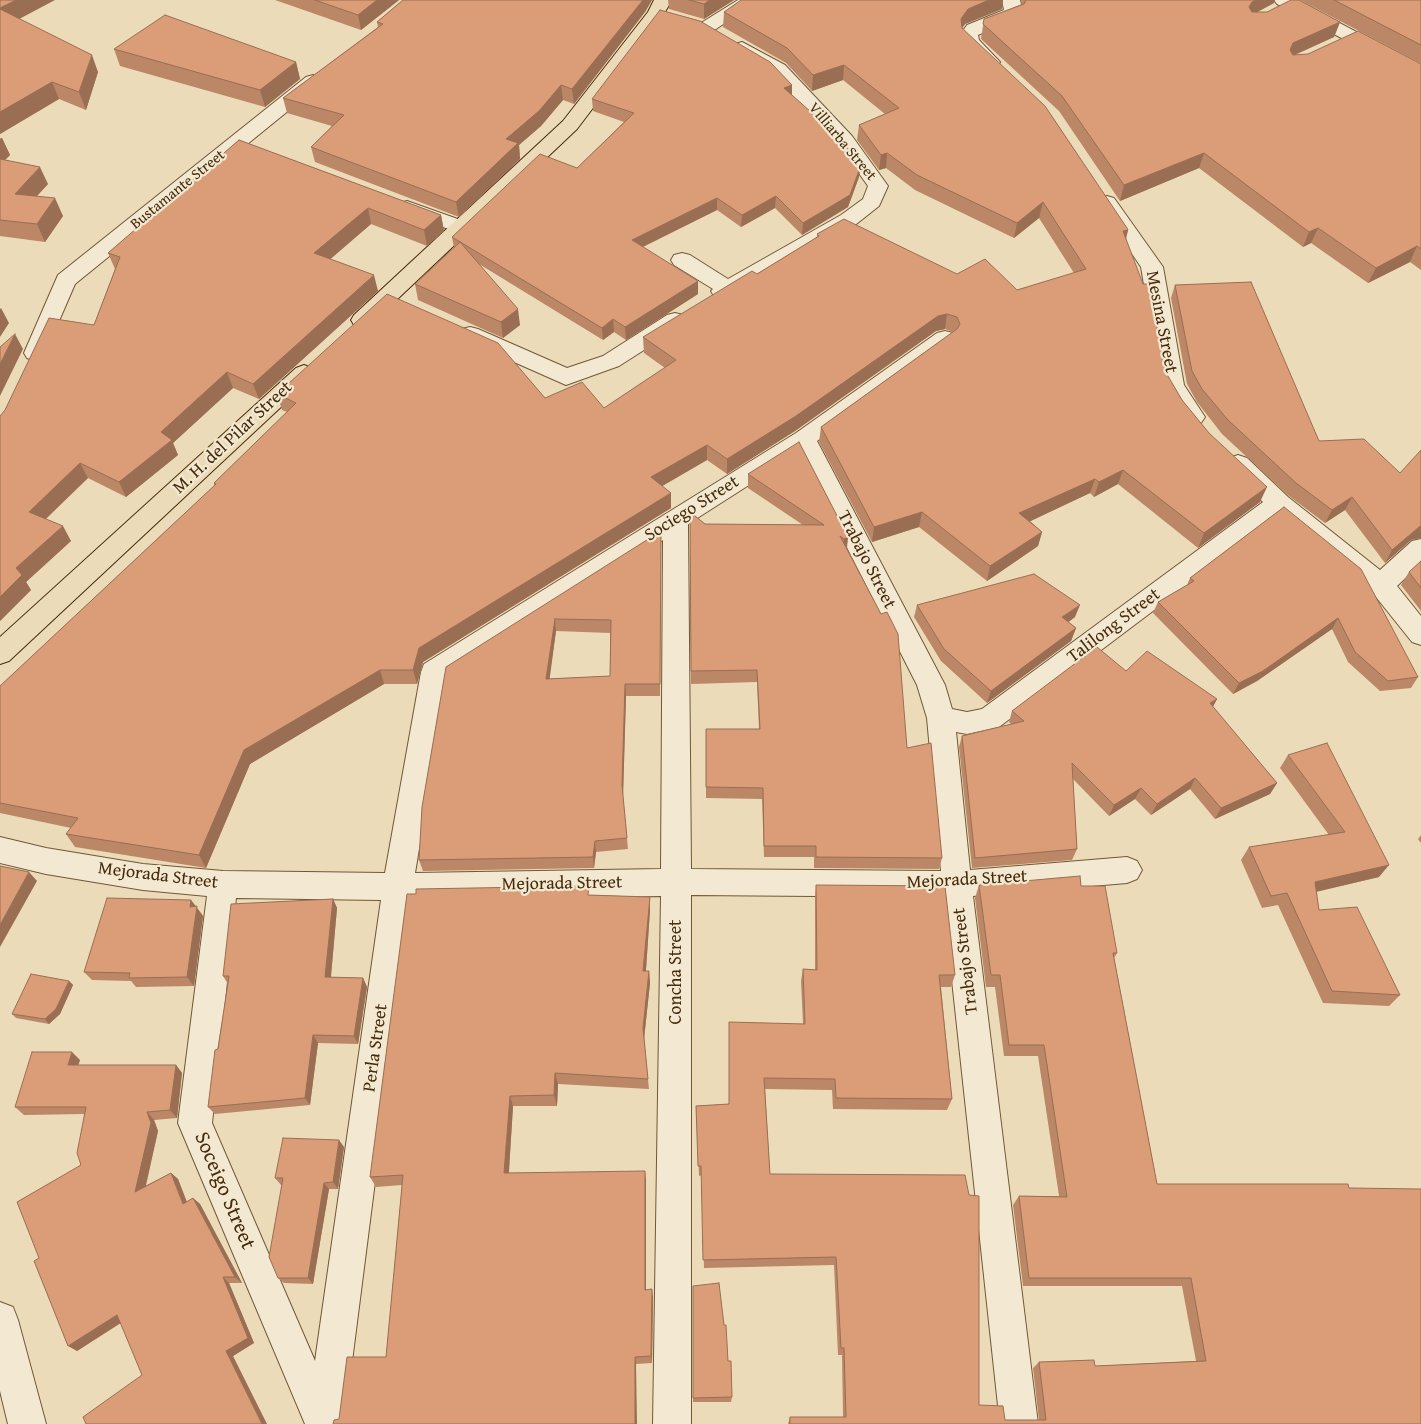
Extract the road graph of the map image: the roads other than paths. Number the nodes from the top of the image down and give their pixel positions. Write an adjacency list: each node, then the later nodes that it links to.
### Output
1 (750, 0): 5 (street)
2 (1011, 0): 10 (street)
3 (1286, 2): 4 (street); 6 (street)
4 (1269, 15)
5 (678, 16): 13 (main road); 15 (street, Villiarba Street)
6 (1352, 38): 7 (street); 9 (street)
7 (1330, 48)
8 (330, 68): 20 (street, Bustamante Street)
9 (1421, 74)
10 (1006, 76)
11 (1095, 184): 21 (street, Mesina Street)
12 (390, 201): 13 (street)
13 (462, 228): 17 (main road)
14 (682, 260): 15 (street)
15 (727, 288): 16 (street, Villiarba Street)
16 (450, 325)
17 (343, 337)
18 (945, 338): 22 (street, Sociego Street)
19 (321, 357): 29 (main road, M. H. del Pilar Street)
20 (27, 369)
21 (1208, 434)
22 (804, 439): 25 (street, Sociego Street); 31 (street, Trabajo Street)
23 (1226, 453): 24 (street)
24 (1279, 503): 27 (street); 31 (street, Talilong Street)
25 (676, 519): 30 (street, Sociego Street); 34 (street, Concha Street)
26 (1421, 548): 27 (street)
27 (1381, 585): 28 (street)
28 (1421, 635)
29 (0, 653)
30 (434, 672): 37 (street, Perla Street)
31 (941, 718): 36 (street, Trabajo Street)
32 (0, 850): 35 (street, Mejorada Street)
33 (1127, 870): 36 (street, Mejorada Street)
34 (676, 882): 36 (street, Mejorada Street); 37 (street, Mejorada Street); 41 (street, Concha Street)
35 (223, 884): 37 (street, Mejorada Street); 40 (street, Soceigo Street)
36 (957, 884): 42 (street, Trabajo Street)
37 (398, 887): 40 (street, Perla Street)
38 (0, 1320): 39 (street)
39 (20, 1420)
40 (324, 1424)
41 (672, 1424)
42 (1019, 1424)

